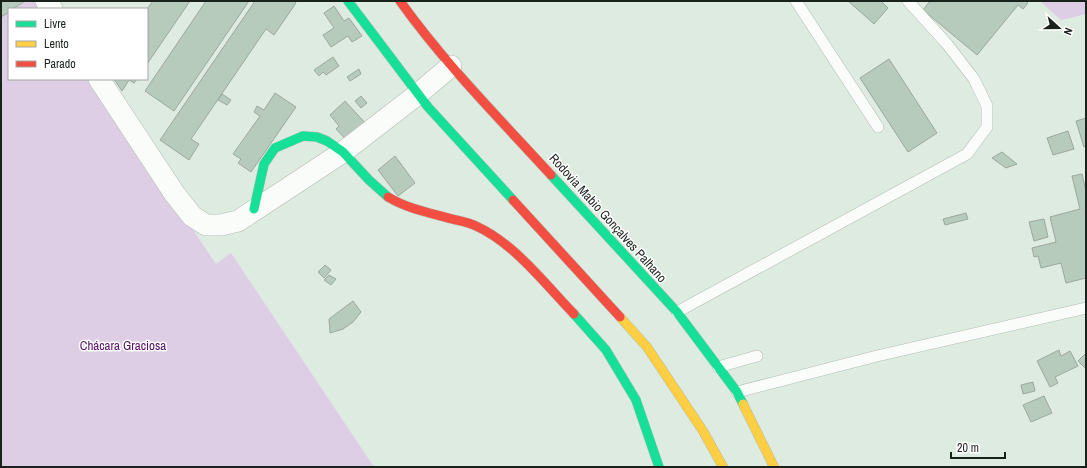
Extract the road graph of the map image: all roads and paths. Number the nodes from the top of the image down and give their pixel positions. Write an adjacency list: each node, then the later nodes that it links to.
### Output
1 (348, 1): 7 (main road)
2 (400, 1): 5 (main road, Rodovia Mabio Gonçalves Palhano)
3 (796, 1): 8 (lane)
4 (908, 1): 12 (lane)
5 (451, 66): 7 (street); 12 (main road, Rodovia Mabio Gonçalves Palhano)
6 (100, 80): 10 (street)
7 (418, 94): 9 (street); 17 (main road)
8 (878, 128)
9 (343, 152): 10 (street); 10 (main road); 16 (main road)
10 (254, 209)
11 (1086, 308): 15 (lane)
12 (676, 312): 14 (main road, Rodovia Mabio Gonçalves Palhano)
13 (757, 356): 14 (lane)
14 (718, 367): 15 (main road, Rodovia Mabio Gonçalves Palhano)
15 (737, 392): 18 (main road, Rodovia Mabio Gonçalves Palhano)
16 (659, 467)
17 (723, 467)
18 (774, 467)

